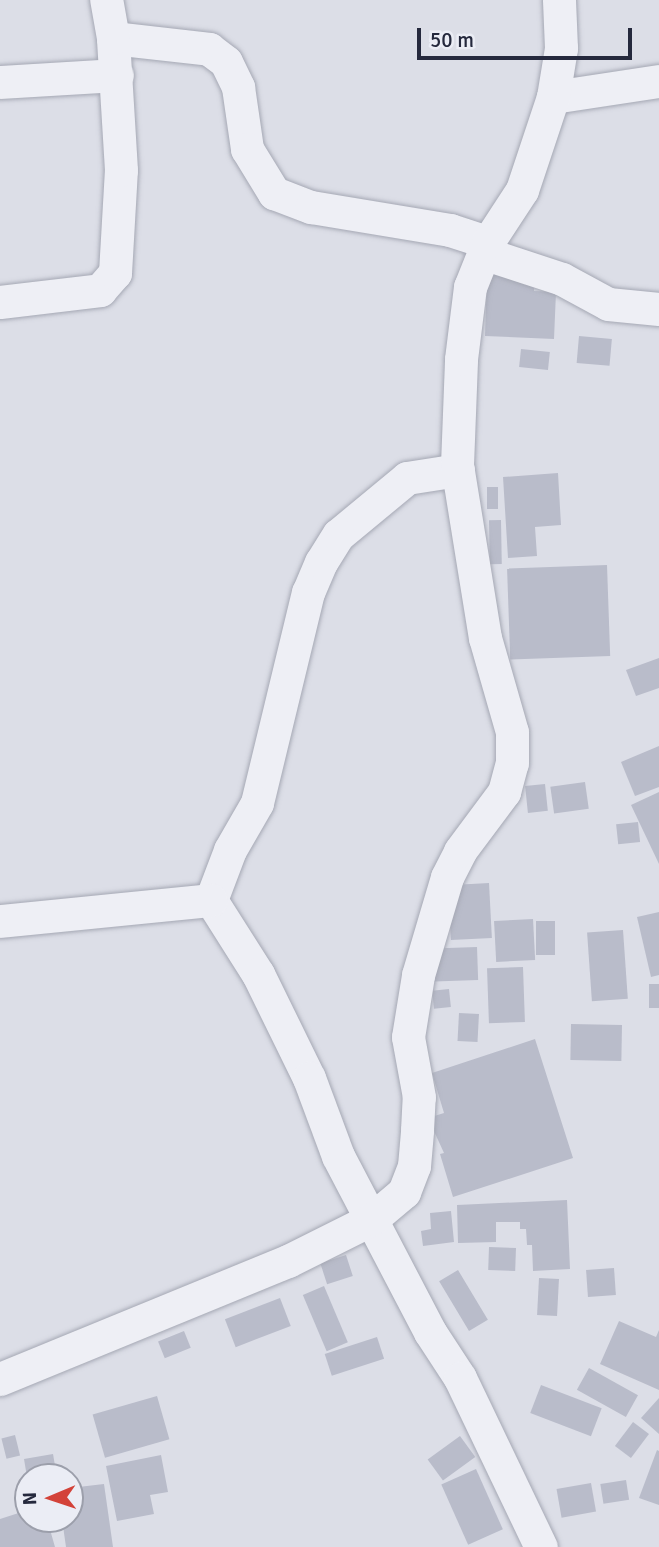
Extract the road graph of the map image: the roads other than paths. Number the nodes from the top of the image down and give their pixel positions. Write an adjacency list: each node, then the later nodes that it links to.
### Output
1 (106, 0): 3 (street)
2 (559, 0): 7 (street)
3 (113, 38): 4 (street); 8 (street)
4 (117, 75): 6 (street); 9 (street)
5 (659, 81): 7 (street)
6 (0, 82)
7 (553, 97): 8 (street)
8 (486, 247): 10 (street); 11 (street)
9 (0, 302)
10 (659, 309)
11 (458, 470): 12 (street); 14 (street)
12 (211, 900): 13 (street); 14 (street)
13 (0, 921)
14 (372, 1219): 15 (street); 16 (street)
15 (0, 1379)
16 (541, 1547)

